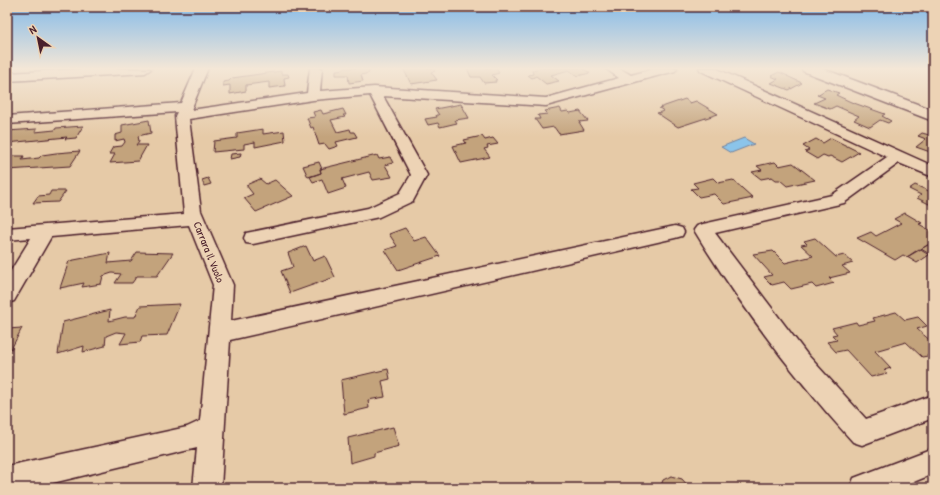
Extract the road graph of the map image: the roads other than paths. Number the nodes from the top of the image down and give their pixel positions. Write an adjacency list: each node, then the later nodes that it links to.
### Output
1 (192, 91): 12 (street, Carrara Il Vuolo)
2 (314, 91): 10 (street)
3 (373, 91): 10 (street)
4 (374, 91): 21 (street)
5 (376, 91): 6 (street)
6 (585, 91)
7 (756, 91): 15 (street)
8 (868, 91): 13 (main road)
9 (896, 91): 11 (main road)
10 (313, 96): 12 (street)
11 (933, 105)
12 (184, 111): 14 (street); 17 (street, Carrara Il Vuolo)
13 (933, 116)
14 (7, 120)
15 (898, 156): 16 (street); 24 (street)
16 (933, 172)
17 (195, 219): 18 (street); 23 (street, Carrara Il Vuolo)
18 (45, 231): 20 (street); 22 (street)
19 (675, 232): 23 (street)
20 (7, 234)
21 (253, 238)
22 (7, 295)
23 (219, 333): 25 (street, Carrara Il Vuolo)
24 (933, 406)
25 (210, 429): 27 (street); 28 (street, Carrara Il Vuolo)
26 (933, 461): 29 (street)
27 (7, 480)
28 (207, 488)
29 (864, 488)

